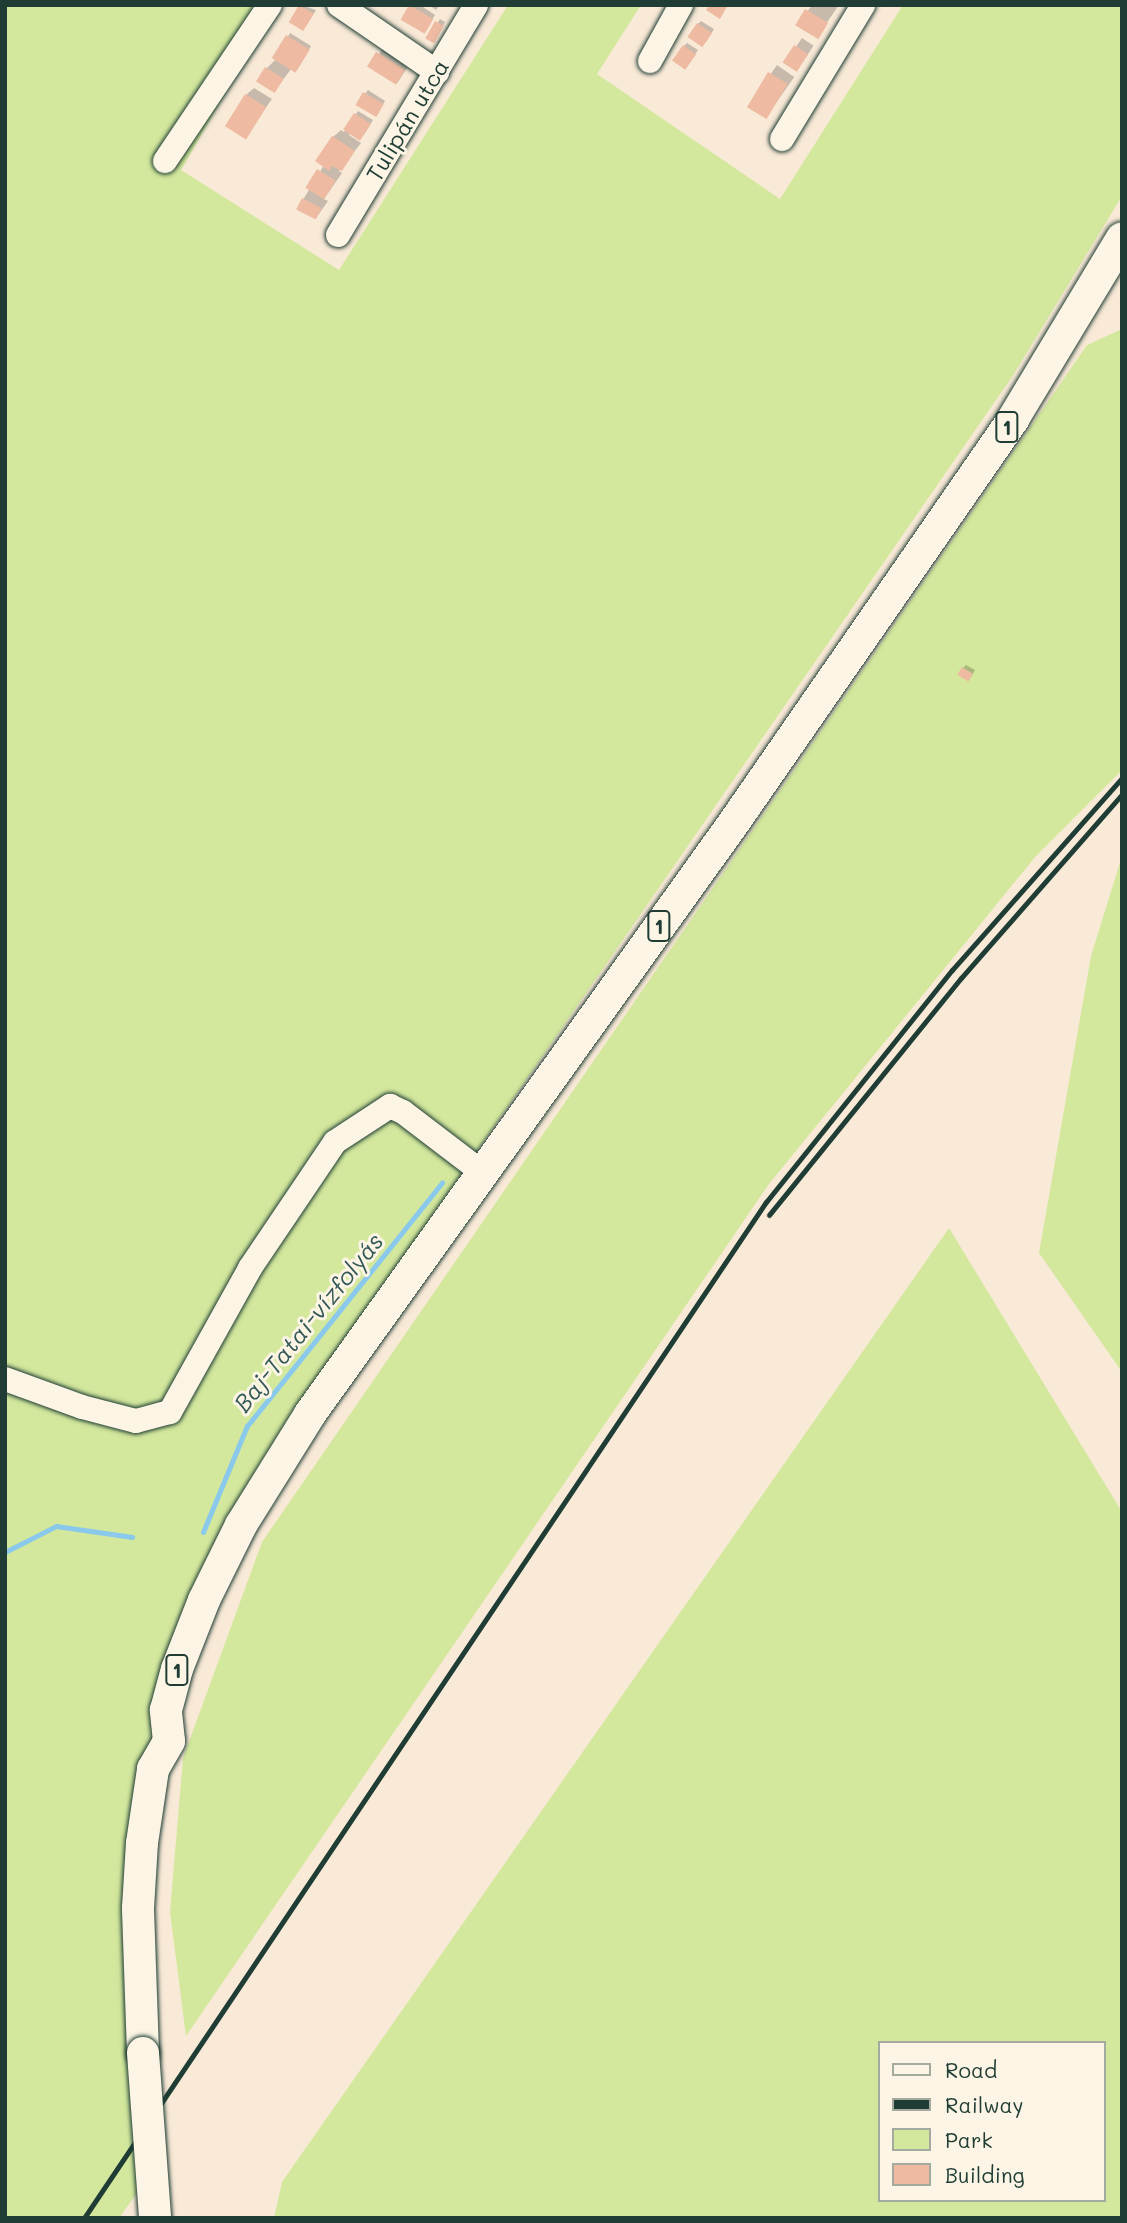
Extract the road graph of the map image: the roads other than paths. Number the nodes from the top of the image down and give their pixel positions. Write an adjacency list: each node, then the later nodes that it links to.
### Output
1 (270, 5): 9 (street)
2 (339, 5): 7 (street)
3 (476, 5): 7 (street, Tulipán utca)
4 (681, 5): 6 (street)
5 (863, 5): 8 (street)
6 (650, 61)
7 (437, 72): 10 (street, Tulipán utca)
8 (782, 139)
9 (165, 161)
10 (338, 235)
11 (1122, 238): 12 (main road, 1)
12 (483, 1172): 13 (street); 14 (main road, 1, bridge)
13 (5, 1379)
14 (155, 2218)

